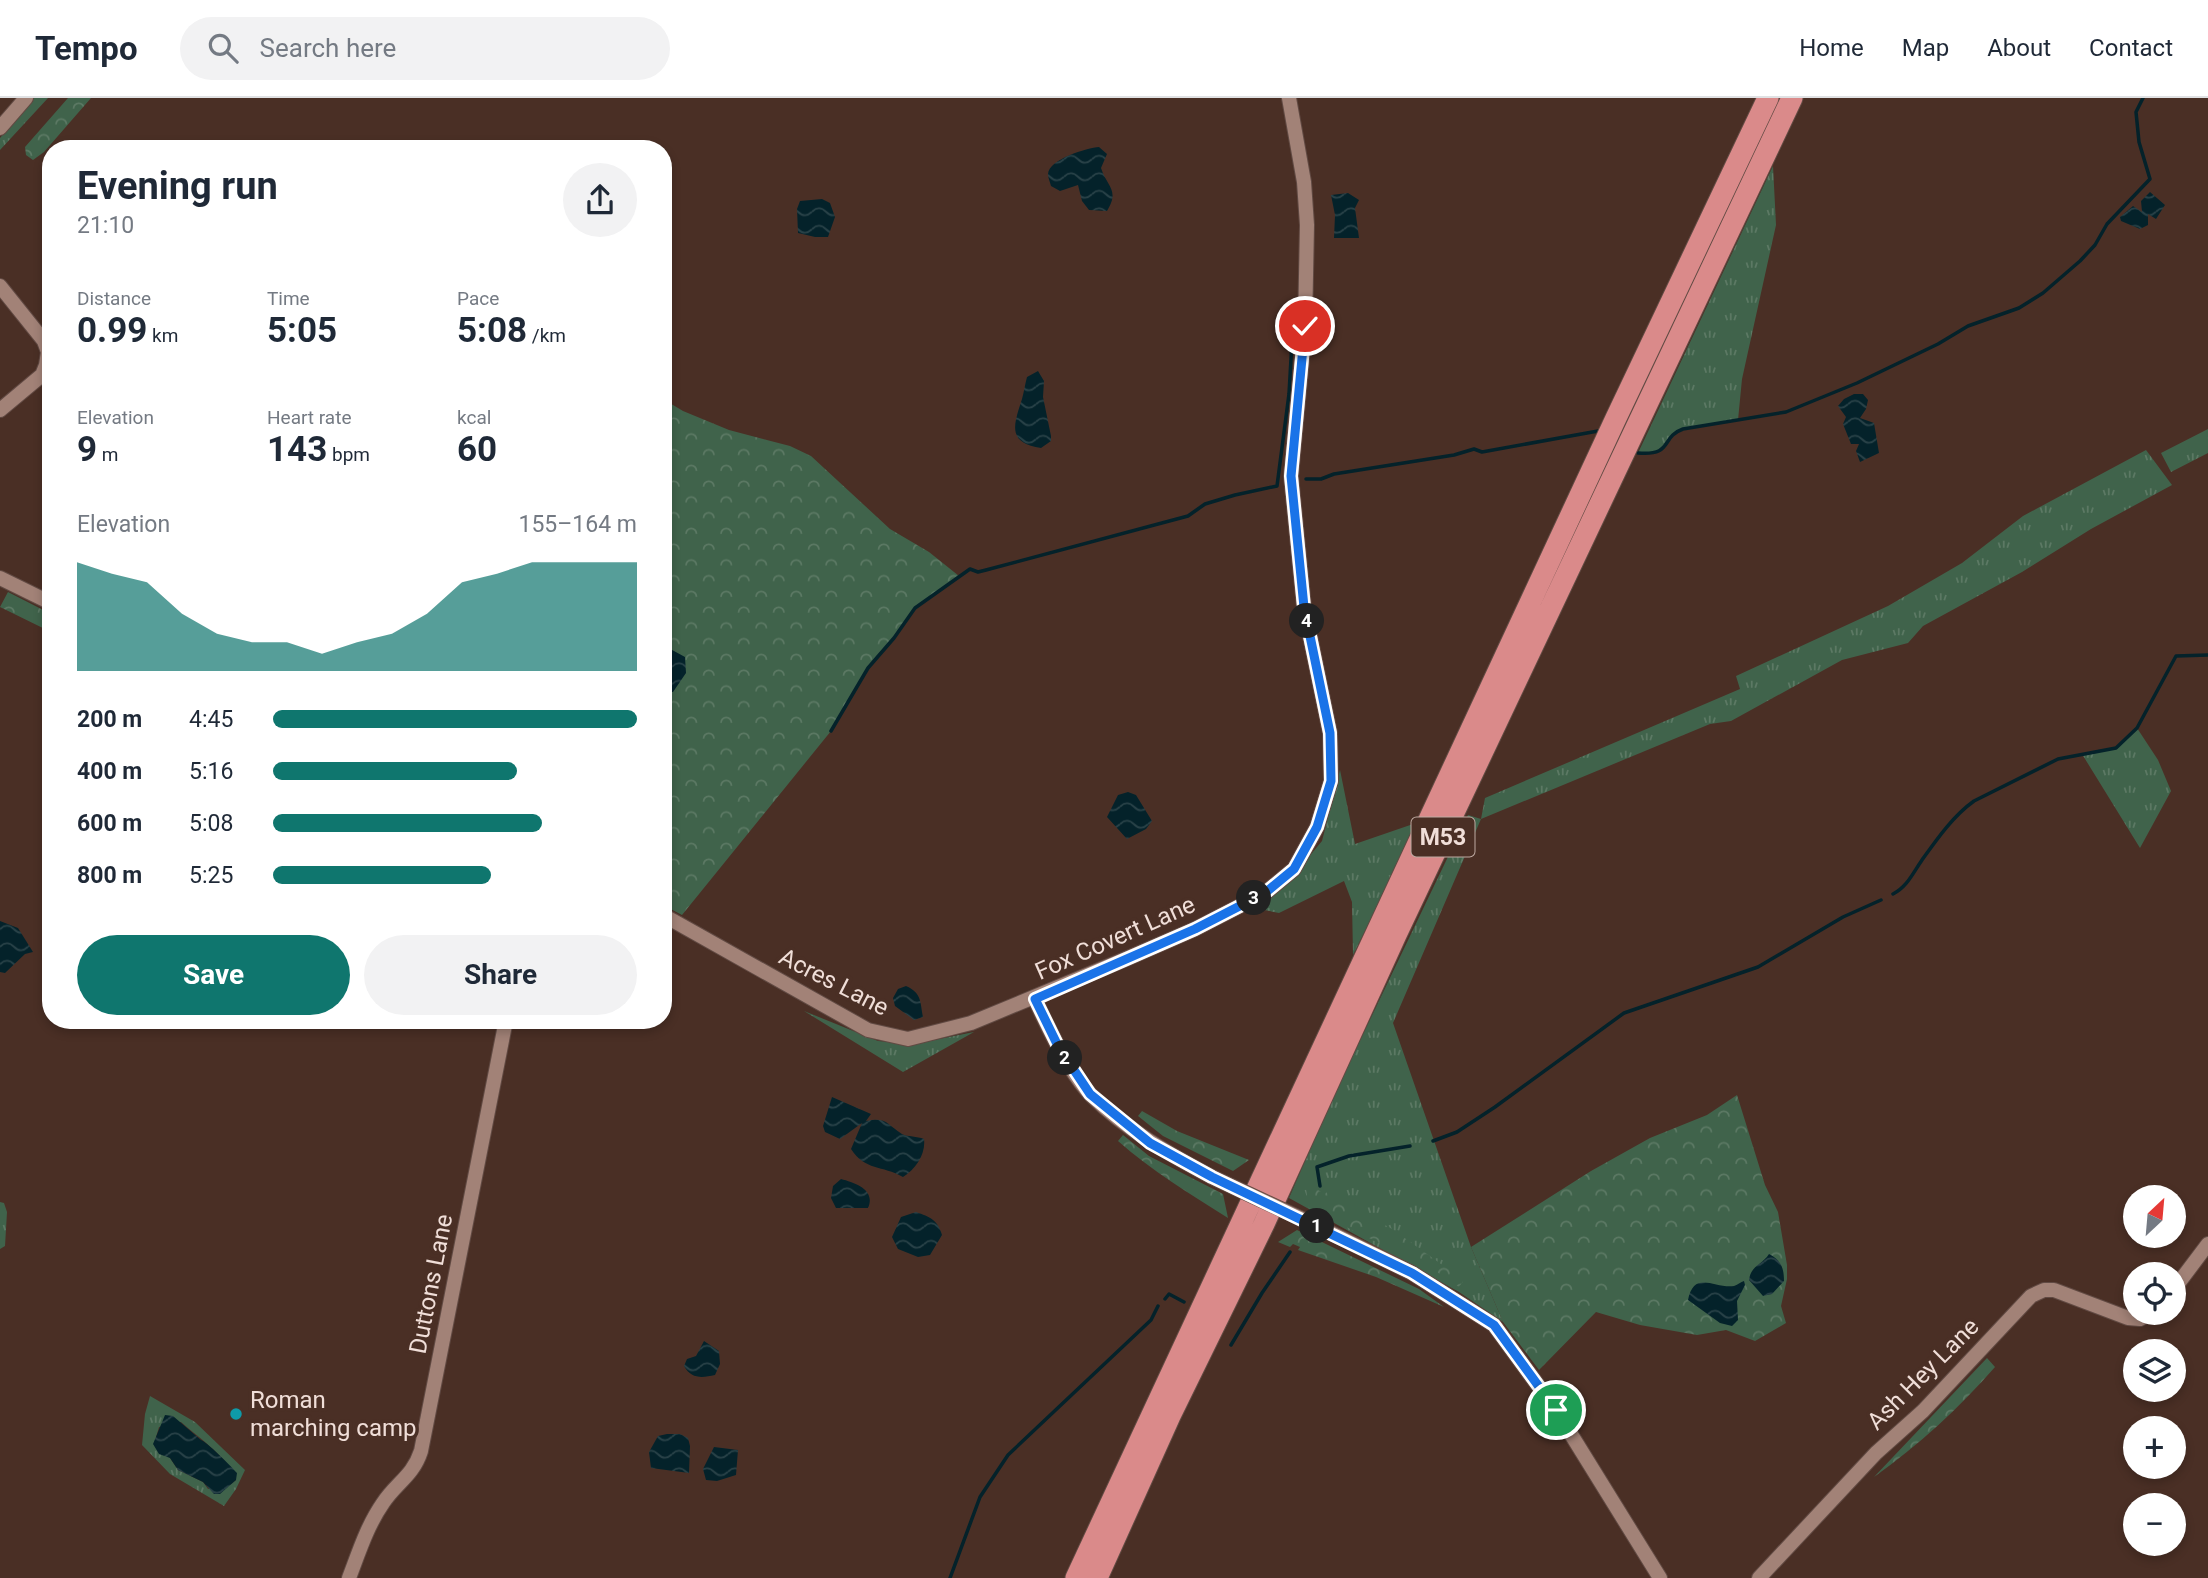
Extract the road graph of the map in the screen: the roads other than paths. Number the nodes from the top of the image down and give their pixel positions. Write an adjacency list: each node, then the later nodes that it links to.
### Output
1 (26, 98): 5 (street)
2 (1289, 98): 13 (street, Fox Covert Lane)
3 (1768, 98): 19 (highway, M53)
4 (1792, 98): 20 (highway, M53)
5 (0, 128)
6 (0, 286): 7 (street)
7 (42, 338)
8 (42, 375): 9 (street)
9 (0, 410)
10 (0, 578): 11 (street)
11 (42, 599)
12 (672, 920): 13 (street, Acres Lane)
13 (1035, 999): 21 (street, Fox Covert Lane, bridge)
14 (504, 1029): 18 (street, Duttons Lane)
15 (2208, 1244): 16 (street)
16 (2186, 1273)
17 (2123, 1316): 22 (street, Ash Hey Lane)
18 (349, 1578)
19 (1076, 1578)
20 (1097, 1578)
21 (1660, 1578)
22 (1759, 1578)

